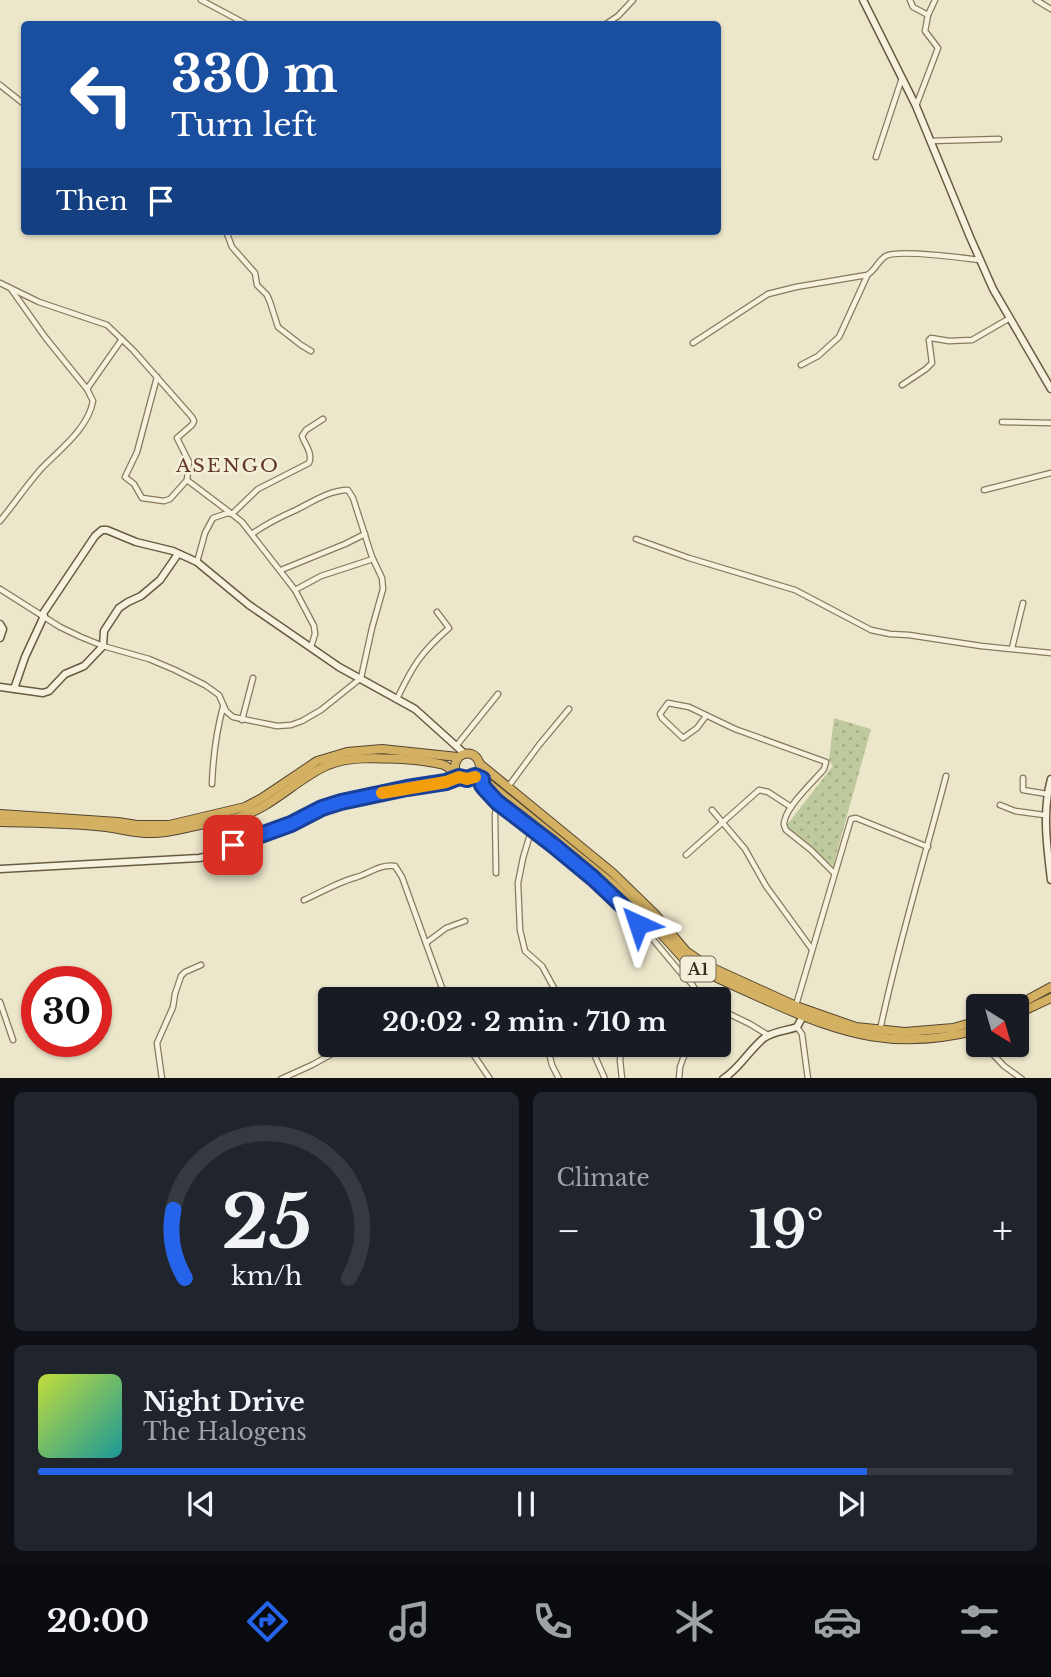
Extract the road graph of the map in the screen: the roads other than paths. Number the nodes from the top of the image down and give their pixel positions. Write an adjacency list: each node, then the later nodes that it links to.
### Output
1 (201, 0): 9 (street)
2 (633, 0): 10 (street)
3 (863, 0): 11 (street)
4 (910, 0): 8 (street)
5 (935, 0): 8 (street)
6 (1037, 0): 7 (street)
7 (1051, 9)
8 (928, 15): 14 (street)
9 (240, 21)
10 (610, 21)
11 (902, 77): 14 (street); 17 (street)
12 (0, 85): 13 (street)
13 (21, 102)
14 (916, 106): 16 (street)
15 (999, 139): 16 (street)
16 (931, 141): 19 (street)
17 (876, 157)
18 (228, 235): 26 (street)
19 (981, 260): 20 (street); 23 (street)
20 (867, 275): 25 (street); 27 (street)
21 (0, 283): 22 (street)
22 (10, 288): 24 (street); 30 (street)
23 (1010, 318): 29 (street); 31 (street)
24 (122, 339): 28 (street); 30 (street)
25 (693, 343)
26 (311, 351)
27 (801, 365)
28 (157, 377): 36 (street); 36 (street)
29 (902, 385)
30 (88, 389): 39 (street)
31 (1051, 389)
32 (323, 419): 38 (street)
33 (1002, 422): 34 (street)
34 (1051, 423)
35 (1051, 473): 37 (street)
36 (187, 481): 38 (street)
37 (984, 490)
38 (232, 514): 40 (street); 45 (street)
39 (0, 521)
40 (252, 534): 41 (street); 46 (street)
41 (365, 534): 44 (street); 46 (street)
42 (636, 539): 56 (street)
43 (178, 554): 45 (street); 51 (street); 54 (street)
44 (373, 559): 48 (street); 59 (street)
45 (197, 562): 55 (street)
46 (281, 570): 48 (street)
47 (0, 589): 51 (street)
48 (295, 590): 55 (street)
49 (1023, 603): 56 (street)
50 (437, 612): 63 (street)
51 (43, 616): 54 (street); 61 (street)
52 (0, 624): 53 (street)
53 (0, 638)
54 (103, 646): 61 (street); 64 (street)
55 (310, 648): 59 (street)
56 (1012, 648): 57 (street)
57 (1051, 653)
58 (253, 678): 67 (street)
59 (361, 678): 63 (street); 67 (street)
60 (0, 687): 61 (street)
61 (14, 689)
62 (498, 694): 68 (street)
63 (396, 700): 68 (street)
64 (224, 707): 67 (street); 76 (street)
65 (569, 709): 77 (street)
66 (706, 716): 66 (street); 81 (street)
67 (242, 720)
68 (457, 745): 69 (street)
69 (462, 755): 70 (highway, A1); 71 (highway); 83 (highway, A1)
70 (480, 764): 73 (highway); 77 (highway, A1)
71 (457, 775): 73 (highway); 85 (highway); 90 (street)
72 (946, 776): 88 (street)
73 (479, 778): 79 (street); 109 (highway, A1)
74 (1023, 778): 78 (street)
75 (1051, 779): 78 (street)
76 (212, 784)
77 (507, 787): 106 (highway, A1)
78 (1047, 794): 84 (street)
79 (497, 802): 87 (street); 91 (street)
80 (1000, 805): 84 (street)
81 (791, 807): 86 (street); 92 (street)
82 (712, 810): 86 (street)
83 (0, 814)
84 (1045, 815): 93 (street)
85 (0, 822)
86 (722, 824): 89 (street); 97 (street)
87 (532, 828): 100 (street); 101 (street)
88 (928, 847): 92 (street); 112 (street)
89 (686, 855)
90 (0, 869)
91 (496, 873)
92 (834, 873): 97 (street)
93 (1051, 880)
94 (304, 900): 96 (street)
95 (465, 921): 96 (street)
96 (426, 943): 99 (street)
97 (812, 949): 106 (street)
98 (201, 965): 124 (street)
99 (442, 987)
100 (553, 987)
101 (694, 987)
102 (1051, 987): 104 (highway)
103 (1051, 998): 107 (highway)
104 (1029, 999)
105 (0, 1002): 115 (street)
106 (796, 1006): 112 (highway, A1)
107 (1029, 1008)
108 (731, 1015): 114 (street)
109 (803, 1016): 111 (street); 113 (highway, A1)
110 (966, 1024): 112 (highway, A1)
111 (797, 1027): 114 (street); 131 (street)
112 (880, 1031)
113 (966, 1033)
114 (769, 1036): 130 (street)
115 (13, 1040)
116 (327, 1057): 123 (street)
117 (475, 1057): 125 (street)
118 (550, 1057): 126 (street)
119 (596, 1057): 127 (street)
120 (620, 1057): 128 (street)
121 (684, 1057): 129 (street)
122 (995, 1057): 132 (street)
123 (295, 1076)
124 (162, 1078)
125 (489, 1078)
126 (558, 1078)
127 (606, 1078)
128 (622, 1078)
129 (679, 1078)
130 (724, 1078)
131 (808, 1078)
132 (1021, 1078)

